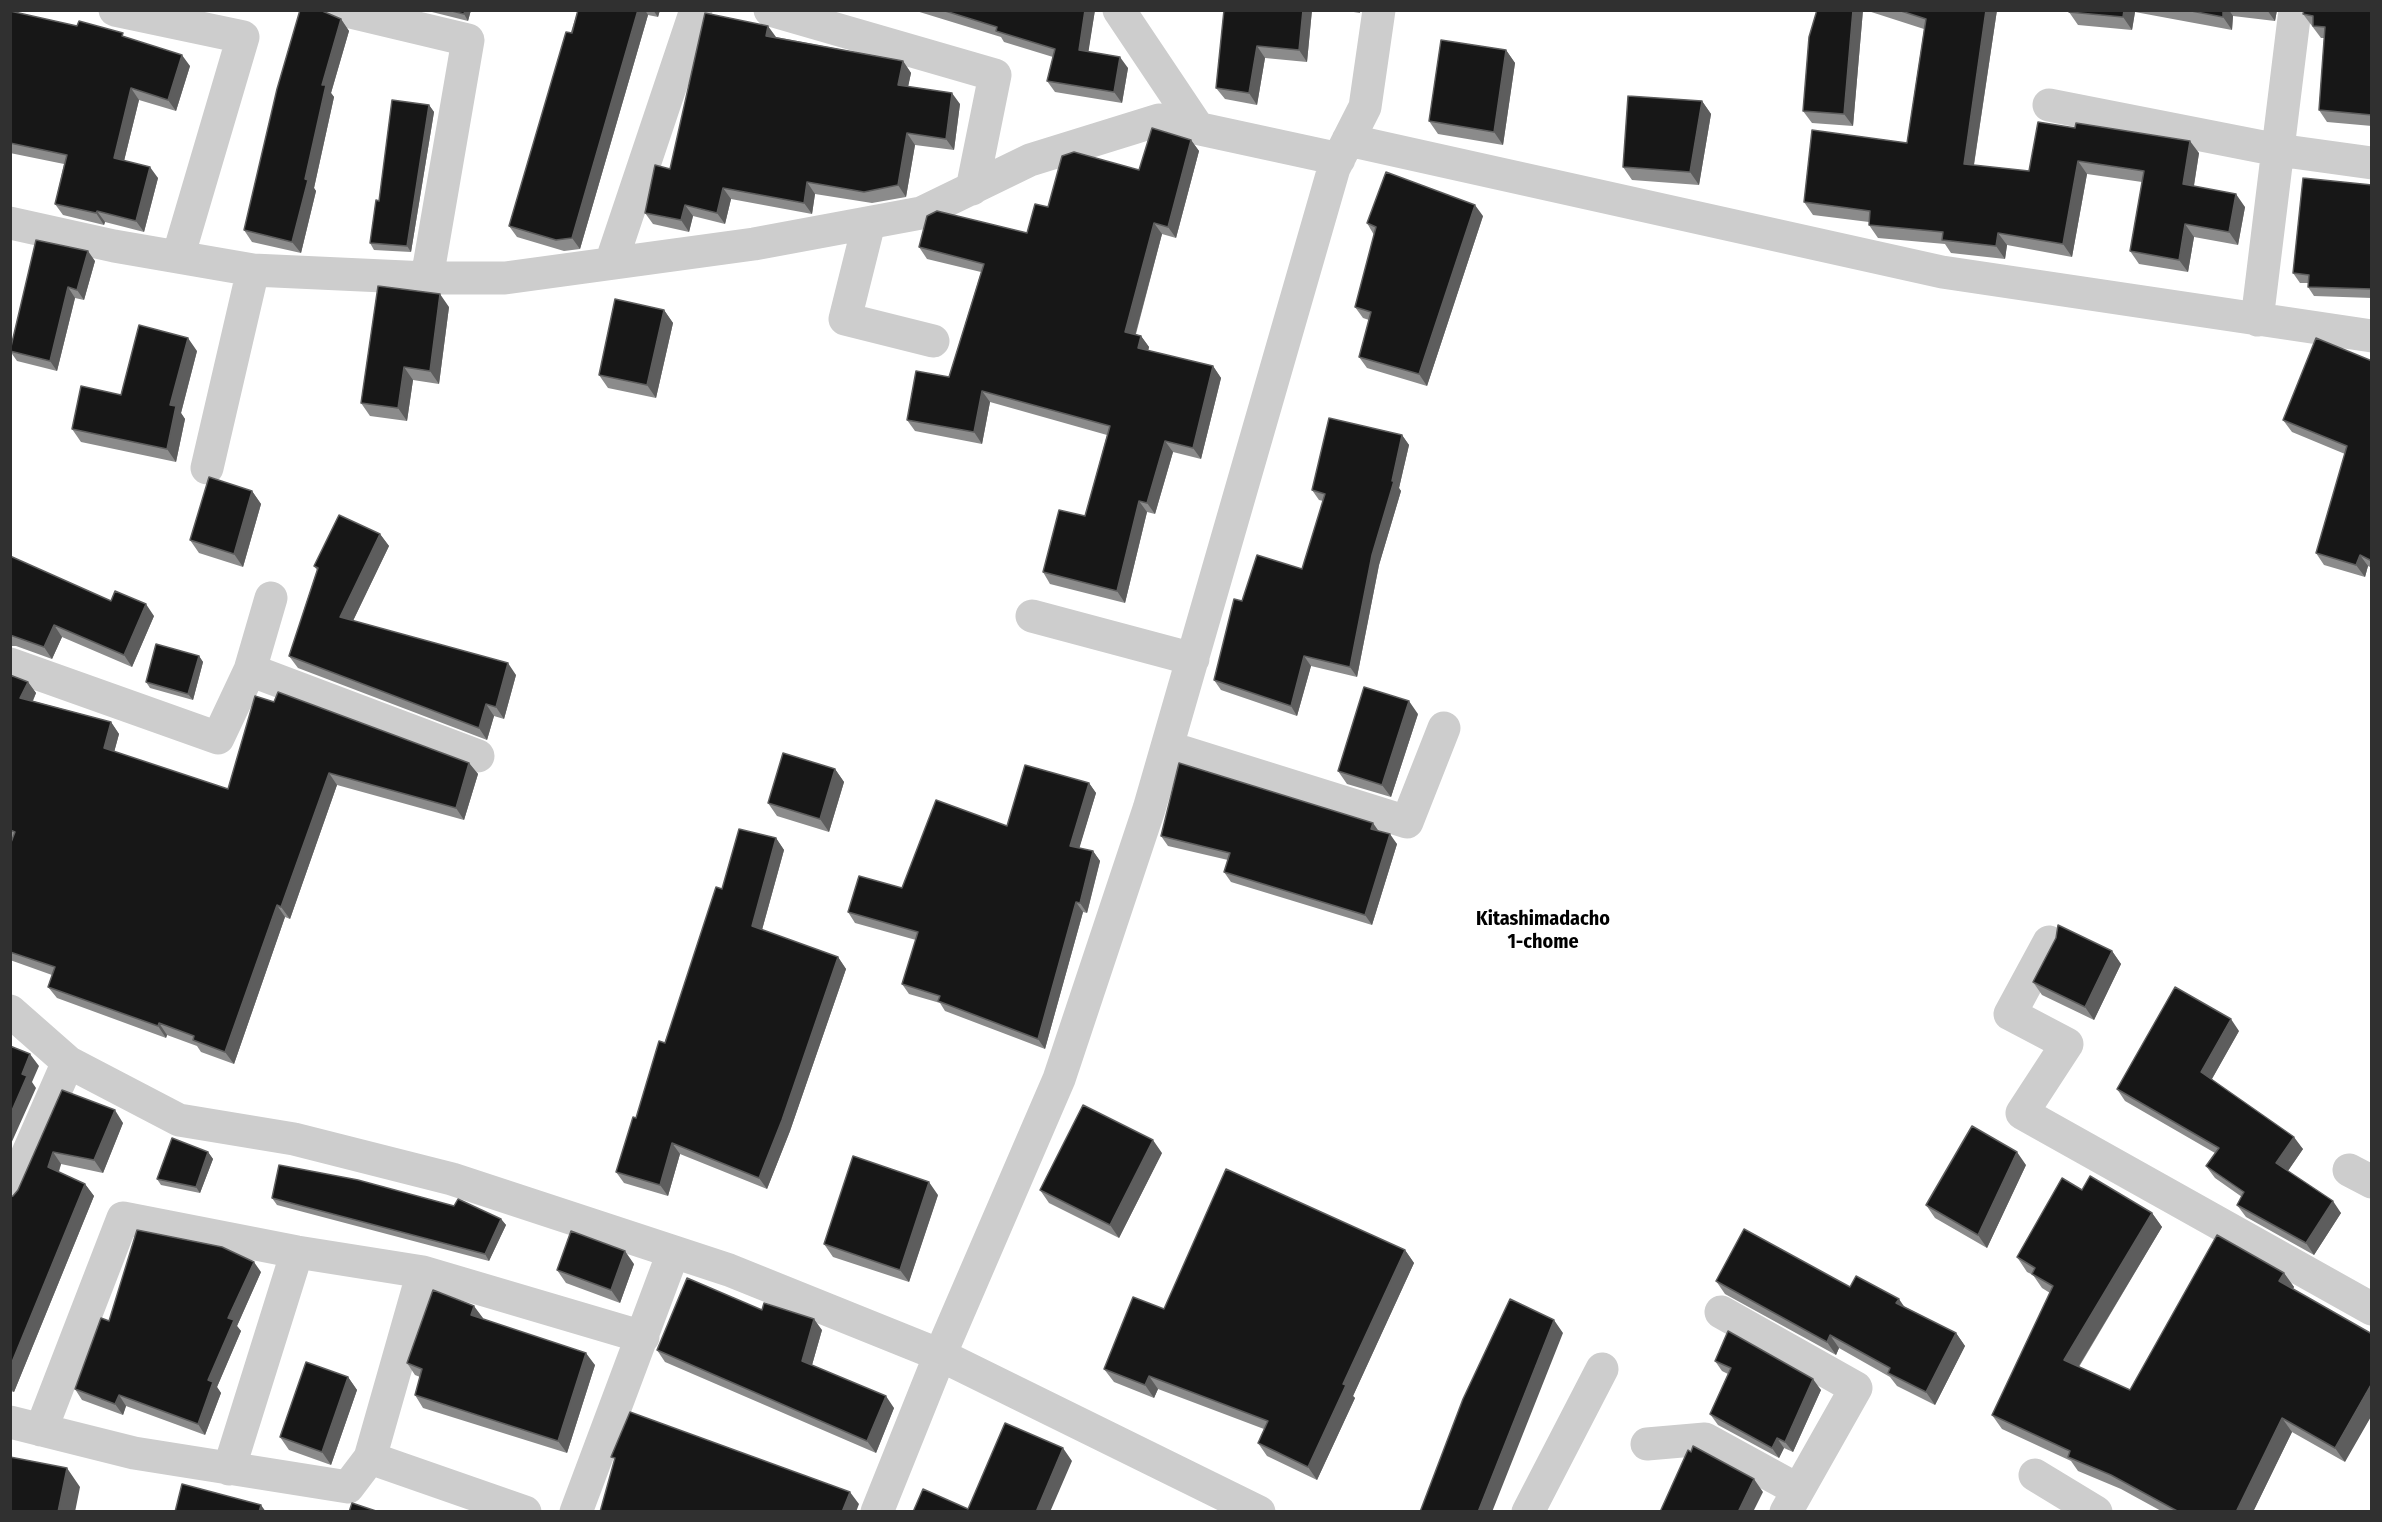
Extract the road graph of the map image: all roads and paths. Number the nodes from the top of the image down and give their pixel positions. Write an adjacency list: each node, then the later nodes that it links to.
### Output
1 (116, 10): 8 (street)
2 (342, 10): 20 (street)
3 (696, 10): 18 (street)
4 (770, 10): 14 (street)
5 (1119, 10): 10 (street)
6 (1379, 10): 11 (street)
7 (2295, 10): 12 (street)
8 (247, 24): 17 (street)
9 (2049, 105): 12 (street)
10 (1198, 128): 11 (street); 14 (street)
11 (1344, 150): 21 (street); 27 (street)
12 (2278, 150): 13 (street); 21 (street)
13 (2372, 163)
14 (972, 189): 16 (street)
15 (10, 222): 17 (street)
16 (869, 223): 18 (street); 23 (street)
17 (178, 257): 19 (street)
18 (611, 263): 20 (street)
19 (253, 270): 20 (street); 24 (street)
20 (427, 278)
21 (2257, 320): 22 (street)
22 (2372, 336)
23 (933, 340)
24 (207, 468)
25 (271, 598): 29 (street)
26 (1032, 616): 27 (street)
27 (1193, 658): 31 (street)
28 (10, 664): 29 (street)
29 (250, 670): 32 (street)
30 (1444, 728): 31 (street)
31 (1167, 747): 43 (street)
32 (478, 756)
33 (2049, 942): 40 (street)
34 (10, 1011): 35 (street)
35 (68, 1062): 36 (street); 38 (street)
36 (10, 1194)
37 (297, 1252): 39 (street); 45 (street); 48 (street)
38 (673, 1253): 42 (street); 43 (street)
39 (423, 1272): 42 (street); 47 (street)
40 (2372, 1309)
41 (1721, 1312): 50 (street)
42 (643, 1337): 52 (street)
43 (940, 1355): 53 (street); 54 (street)
44 (1602, 1369): 55 (street)
45 (26, 1426): 48 (street)
46 (1647, 1444): 50 (street)
47 (370, 1458): 48 (street); 51 (street)
48 (229, 1468)
49 (2036, 1475): 56 (street)
50 (1792, 1501)
51 (525, 1512)
52 (576, 1512)
53 (877, 1512)
54 (1259, 1512)
55 (1528, 1512)
56 (2096, 1512)

